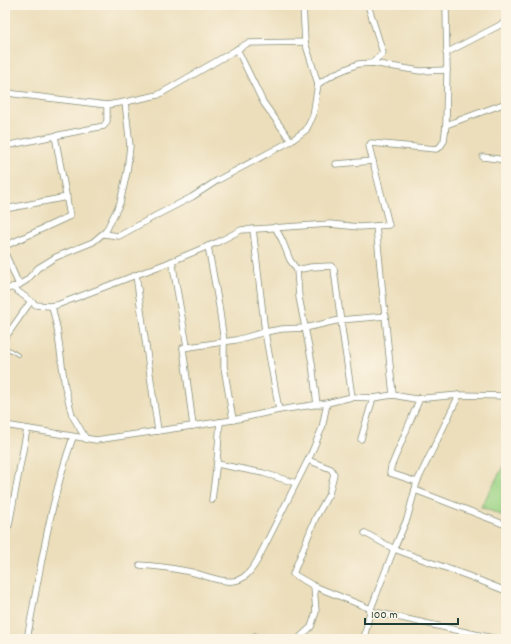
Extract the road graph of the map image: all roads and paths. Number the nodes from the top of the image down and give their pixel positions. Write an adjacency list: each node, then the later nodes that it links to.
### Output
1 (303, 5): 5 (street)
2 (368, 5): 8 (street)
3 (446, 5): 7 (street)
4 (506, 22): 7 (street)
5 (305, 42): 6 (street); 10 (street)
6 (237, 49): 12 (street); 17 (street)
7 (446, 53): 9 (street)
8 (372, 63): 9 (street); 10 (street)
9 (447, 70): 15 (street)
10 (318, 84): 17 (street)
11 (5, 92): 14 (street)
12 (125, 102): 14 (street); 28 (street)
13 (506, 103): 15 (street)
14 (107, 105): 16 (street)
15 (446, 125): 21 (street)
16 (55, 136): 18 (street); 23 (street)
17 (291, 141): 28 (street)
18 (5, 146)
19 (484, 156): 20 (street)
20 (506, 160)
21 (373, 161): 22 (street); 25 (street)
22 (336, 164)
23 (67, 197): 24 (street); 29 (street)
24 (5, 209)
25 (376, 226): 26 (street); 40 (street)
26 (275, 227): 27 (street); 33 (street)
27 (253, 229): 30 (street); 43 (street)
28 (104, 234): 35 (street)
29 (5, 246)
30 (208, 246): 32 (street); 45 (street)
31 (5, 253): 35 (street)
32 (172, 262): 34 (street); 47 (street)
33 (297, 270): 41 (street); 42 (street)
34 (136, 275): 39 (street); 63 (street)
35 (19, 285): 36 (street)
36 (12, 287): 37 (street); 38 (street)
37 (5, 290)
38 (32, 301): 39 (street); 44 (street)
39 (52, 306): 65 (street)
40 (386, 316): 41 (street); 49 (street)
41 (340, 320): 42 (street); 52 (street)
42 (305, 328): 43 (street); 56 (street)
43 (265, 332): 45 (street); 57 (street)
44 (5, 338)
45 (224, 342): 47 (street); 58 (street)
46 (5, 347): 48 (lane)
47 (183, 348): 61 (street)
48 (18, 355)
49 (393, 395): 53 (street); 54 (street)
50 (459, 395): 51 (street); 54 (street); 70 (street)
51 (506, 396)
52 (352, 398): 53 (street); 55 (street)
53 (373, 398): 66 (street)
54 (420, 398): 70 (street)
55 (327, 403): 56 (street); 67 (street)
56 (317, 405): 57 (street)
57 (279, 410): 58 (street)
58 (233, 420): 59 (street)
59 (220, 422): 61 (street); 68 (street)
60 (5, 425): 62 (street)
61 (193, 426): 63 (street)
62 (27, 429): 64 (street); 73 (street)
63 (158, 431): 65 (street)
64 (73, 437): 65 (street); 81 (street)
65 (86, 439)
66 (361, 439)
67 (308, 460): 69 (street); 78 (street)
68 (217, 464): 69 (street); 72 (street)
69 (296, 482): 77 (street)
70 (417, 482): 71 (street)
71 (415, 490): 74 (street); 76 (street)
72 (212, 500)
73 (9, 525)
74 (506, 526)
75 (365, 533): 76 (street)
76 (394, 549): 79 (street); 80 (street)
77 (140, 565)
78 (314, 586): 80 (street); 82 (street)
79 (506, 591)
80 (371, 610): 83 (street); 84 (street)
81 (27, 639)
82 (298, 639)
83 (364, 639)
84 (497, 639)

